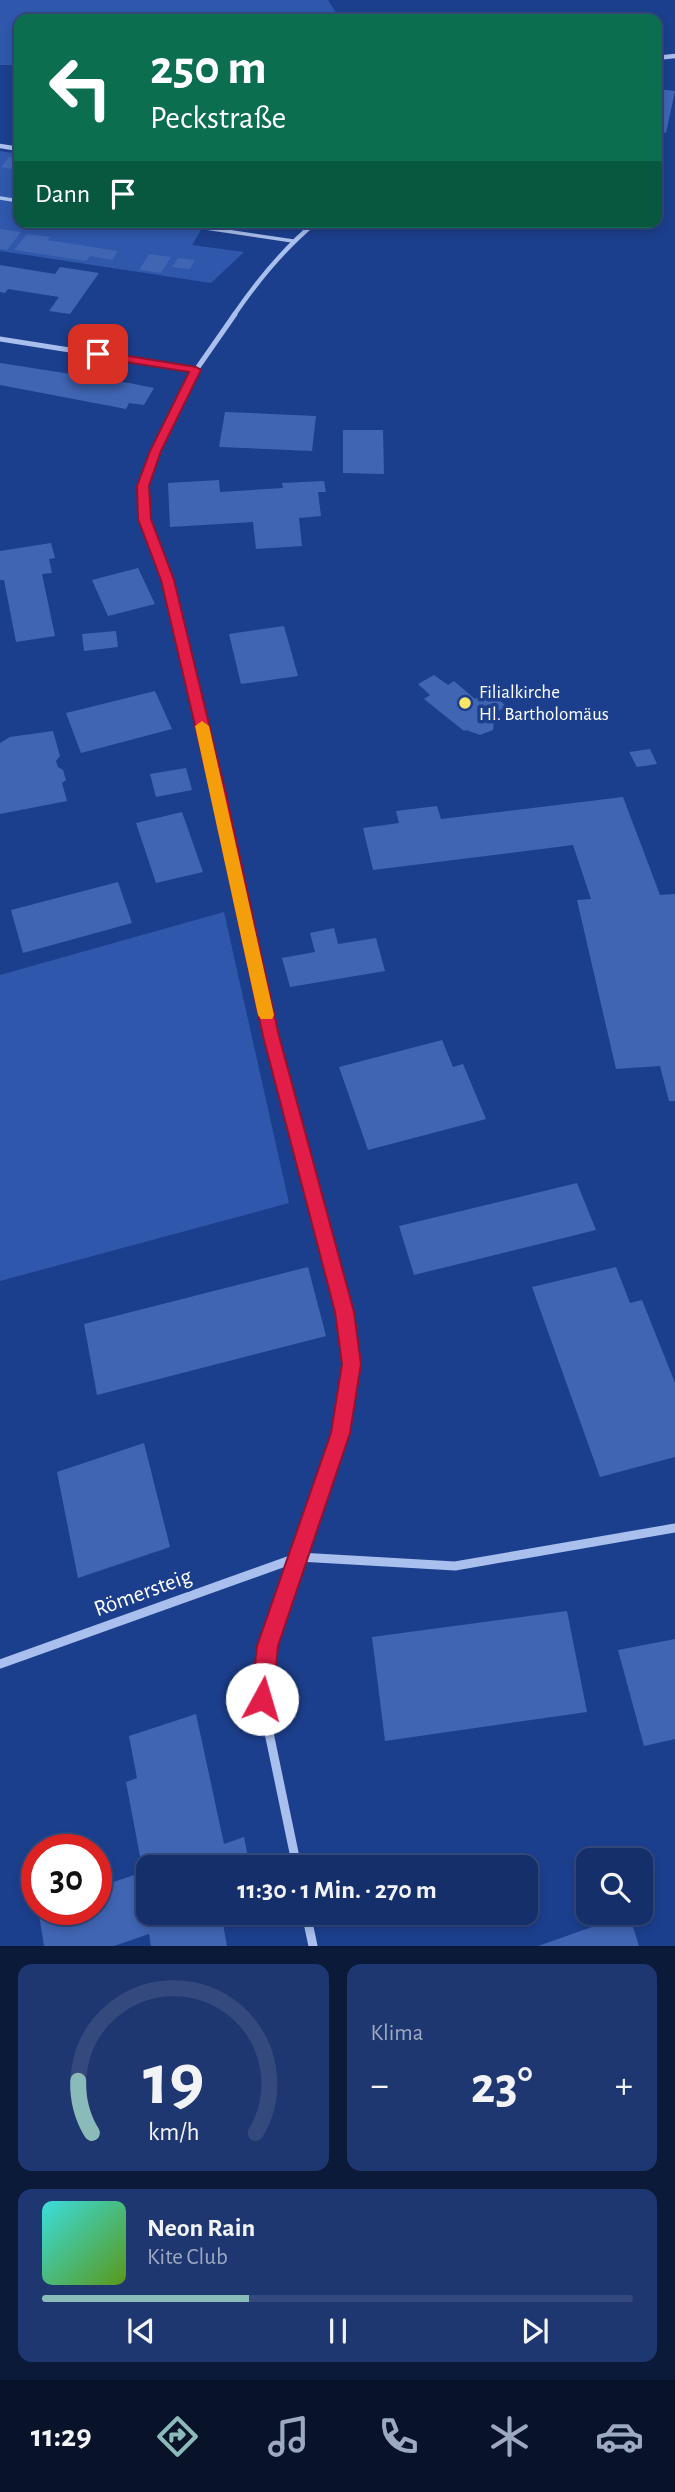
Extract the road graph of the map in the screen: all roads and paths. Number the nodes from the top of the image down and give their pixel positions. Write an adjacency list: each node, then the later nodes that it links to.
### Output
1 (205, 228): 3 (lane)
2 (309, 228): 3 (street)
3 (293, 241): 5 (street)
4 (0, 338): 5 (street)
5 (196, 370): 7 (street)
6 (675, 1528): 7 (street)
7 (299, 1557): 8 (street, Römersteig); 9 (street)
8 (0, 1664)
9 (294, 1855)
10 (309, 1925): 11 (street)
11 (313, 1946)

